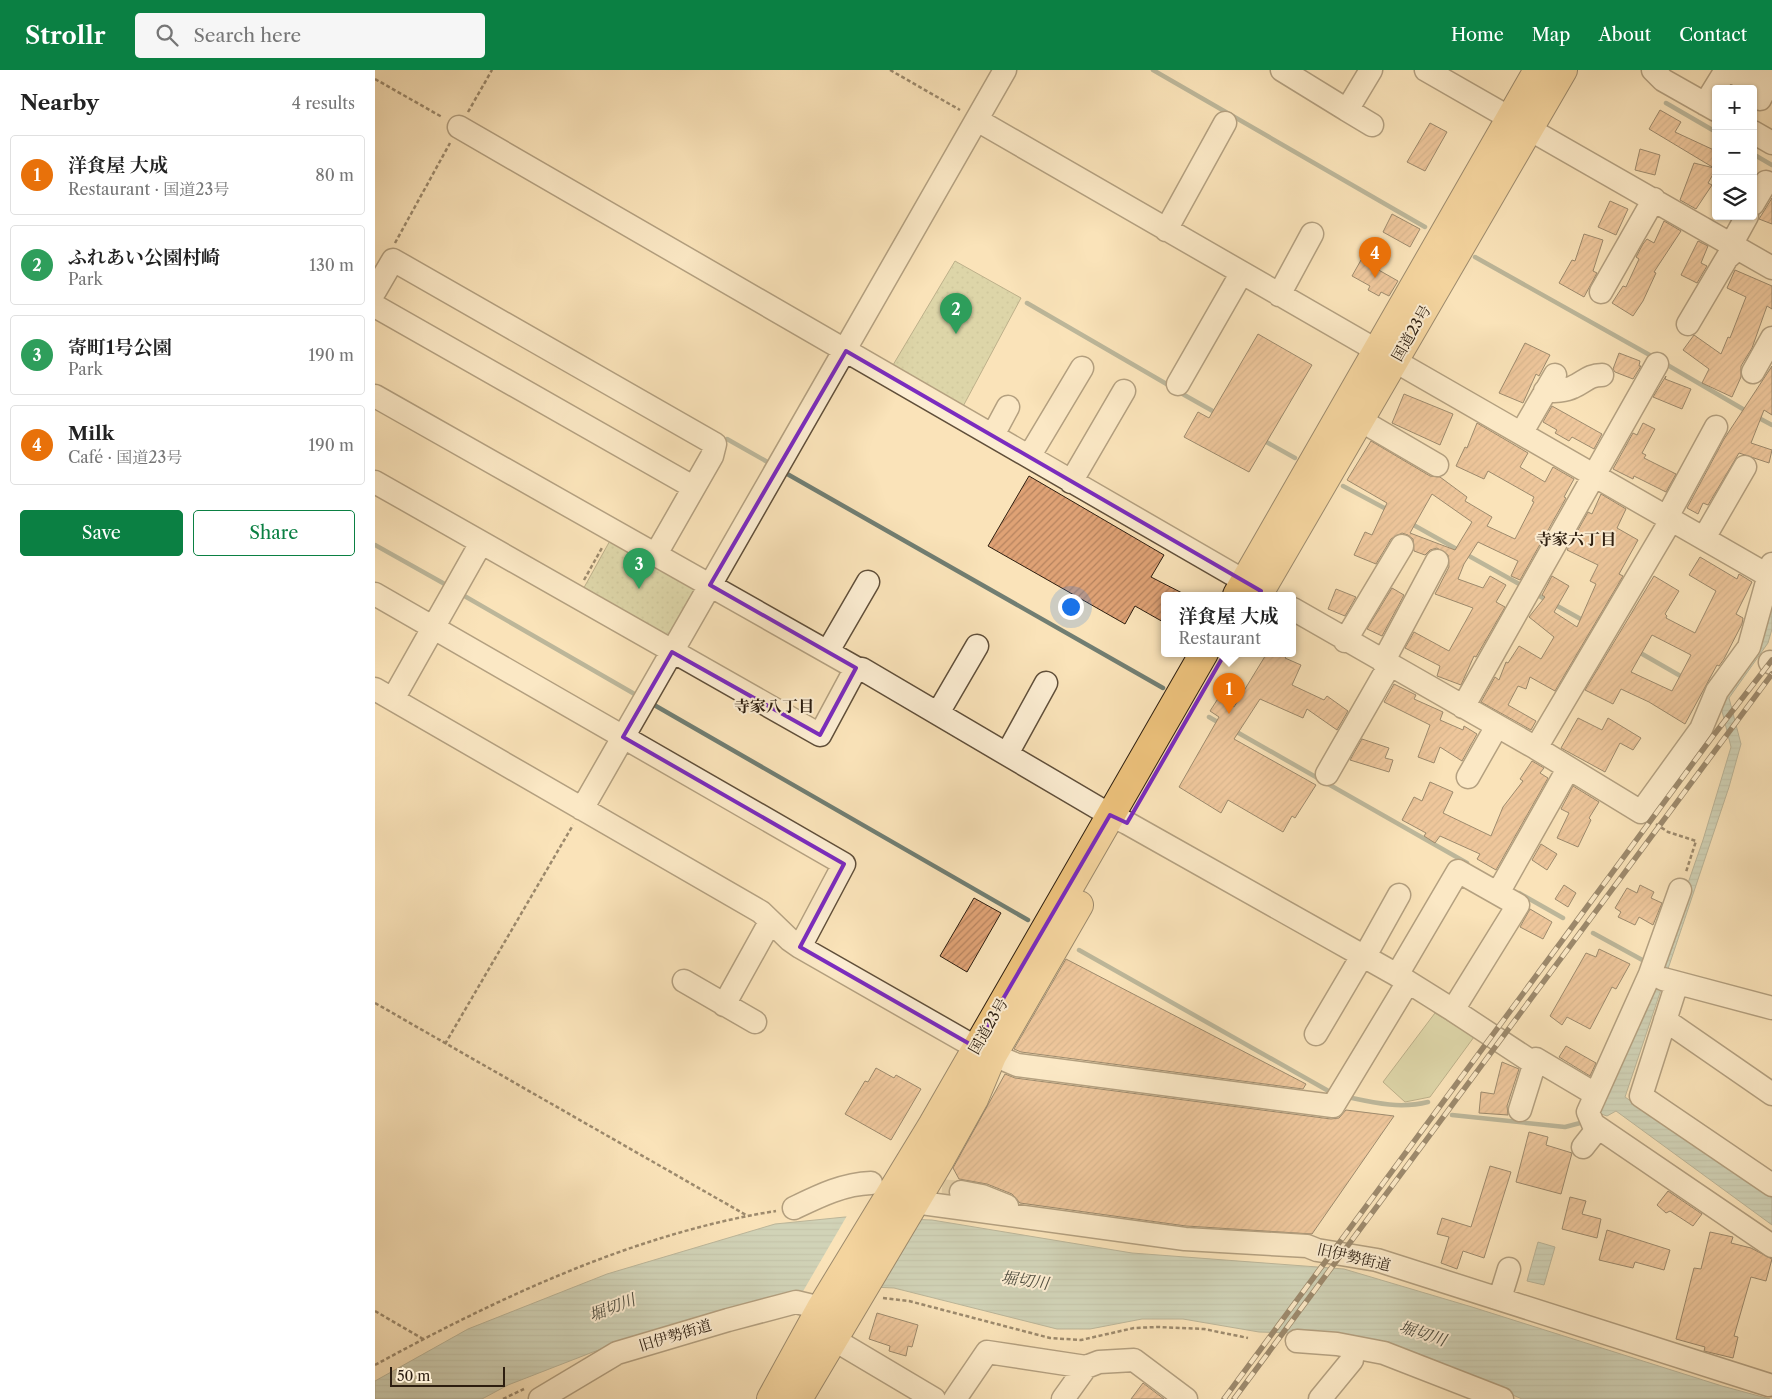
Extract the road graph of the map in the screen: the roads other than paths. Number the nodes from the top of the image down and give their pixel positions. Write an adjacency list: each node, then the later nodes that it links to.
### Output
1 (1005, 70): 14 (street)
2 (1282, 70): 13 (street)
3 (1371, 70): 13 (street)
4 (1426, 70): 17 (street)
5 (1538, 70): 17 (highway, 国道23号)
6 (1563, 70): 17 (highway, 国道23号)
7 (1653, 70): 12 (street)
8 (1727, 70): 9 (street); 12 (street)
9 (1756, 70)
10 (1772, 76): 11 (street)
11 (1757, 98)
12 (1710, 107)
13 (1347, 110): 16 (street)
14 (977, 120): 25 (street); 36 (street)
15 (1225, 123): 25 (street)
16 (1372, 125)
17 (1520, 125): 23 (street); 37 (highway, 国道23号)
18 (459, 127): 36 (street)
19 (1757, 134): 20 (street)
20 (1772, 143)
21 (1766, 182): 22 (street)
22 (1757, 197)
23 (1654, 199): 27 (street); 31 (street)
24 (1745, 220): 27 (street)
25 (1165, 230): 29 (street)
26 (1312, 234): 32 (street)
27 (1734, 246): 28 (street); 34 (street)
28 (1772, 268)
29 (1241, 274): 32 (street); 42 (street)
30 (375, 291): 56 (street)
31 (1601, 292)
32 (1279, 295): 37 (street)
33 (375, 306): 56 (street)
34 (1688, 324)
35 (1772, 338): 40 (street)
36 (846, 351): 49 (street); 65 (street)
37 (1385, 356): 46 (highway, 国道23号); 48 (street); 66 (highway, 国道23号)
38 (1657, 364): 53 (street)
39 (1082, 368): 50 (street)
40 (1753, 372)
41 (1602, 375): 48 (street)
42 (1178, 384)
43 (1124, 391): 55 (street)
44 (375, 396): 61 (street)
45 (1008, 408): 49 (street)
46 (1360, 420): 51 (street); 66 (highway, 国道23号)
47 (1716, 427): 57 (street)
48 (1522, 432): 53 (street)
49 (993, 434): 50 (street)
50 (1030, 455): 55 (street)
51 (1437, 465)
52 (1745, 467): 58 (street)
53 (1595, 476): 57 (street); 80 (street)
54 (375, 482): 59 (street)
55 (1071, 482): 66 (street)
56 (693, 486): 61 (street)
57 (1669, 518): 58 (street); 84 (street)
58 (1704, 538): 63 (street)
59 (481, 543): 69 (street); 73 (street)
60 (1402, 546): 70 (street)
61 (656, 554): 65 (street)
62 (1437, 561): 76 (street)
63 (1770, 570): 86 (street)
64 (867, 582): 72 (street)
65 (710, 585): 72 (street); 73 (street)
66 (1254, 592)
67 (375, 594): 69 (street)
68 (1296, 612): 70 (street)
69 (433, 628): 79 (street); 83 (street)
70 (1345, 640): 76 (street)
71 (977, 646): 81 (street)
72 (828, 651): 77 (street)
73 (672, 652): 77 (street); 83 (street)
74 (1202, 657): 90 (highway, 国道23号)
75 (1221, 657): 90 (highway, 国道23号)
76 (1386, 664): 80 (street); 87 (street)
77 (856, 668): 81 (street)
78 (1047, 683): 85 (street)
79 (384, 694): 89 (street)
80 (1463, 707): 82 (street)
81 (938, 714): 85 (street)
82 (1497, 726): 84 (street); 88 (street)
83 (623, 737): 89 (street); 95 (street)
84 (1536, 748): 86 (street)
85 (1007, 754): 90 (street)
86 (1568, 768): 92 (street)
87 (1327, 774)
88 (1468, 777)
89 (582, 809): 94 (street)
90 (1119, 819): 96 (street); 106 (highway, 国道23号)
91 (1680, 890): 98 (street)
92 (1498, 893): 97 (street); 102 (street)
93 (1399, 894): 96 (street)
94 (770, 922): 95 (street); 100 (street)
95 (800, 946): 106 (street)
96 (1363, 956): 97 (street); 105 (street)
97 (1403, 978): 102 (street); 106 (street)
98 (1665, 979): 101 (street); 103 (street); 110 (street)
99 (684, 981): 100 (street)
100 (724, 1005): 104 (street)
101 (1772, 1008)
102 (1453, 1010): 107 (street)
103 (1665, 1020): 108 (street); 112 (street)
104 (755, 1022)
105 (1316, 1034)
106 (983, 1051): 114 (highway, 国道23号); 115 (highway, 国道23号)
107 (1535, 1064): 109 (street); 110 (street)
108 (1772, 1094)
109 (1520, 1110)
110 (1594, 1115): 111 (street); 118 (street)
111 (1583, 1147)
112 (1772, 1185)
113 (961, 1192): 117 (street)
114 (876, 1194): 116 (street); 121 (highway, 国道23号)
115 (912, 1205): 117 (street, 旧伊勢街道); 122 (highway, 国道23号)
116 (794, 1208)
117 (1028, 1217): 120 (street, 旧伊勢街道)
118 (1772, 1246)
119 (1509, 1268): 120 (street)
120 (1500, 1298): 126 (street, 旧伊勢街道)
121 (826, 1300): 127 (street, 旧伊勢街道); 128 (highway, 国道23号)
122 (833, 1340): 129 (highway, 国道23号); 130 (street)
123 (1297, 1342): 135 (street)
124 (1353, 1360): 134 (street)
125 (1086, 1367): 131 (street); 132 (street); 133 (street)
126 (1769, 1387)
127 (540, 1399)
128 (771, 1399)
129 (798, 1399)
130 (934, 1399)
131 (955, 1399)
132 (1063, 1399)
133 (1186, 1399)
134 (1320, 1399)
135 (1502, 1399)

